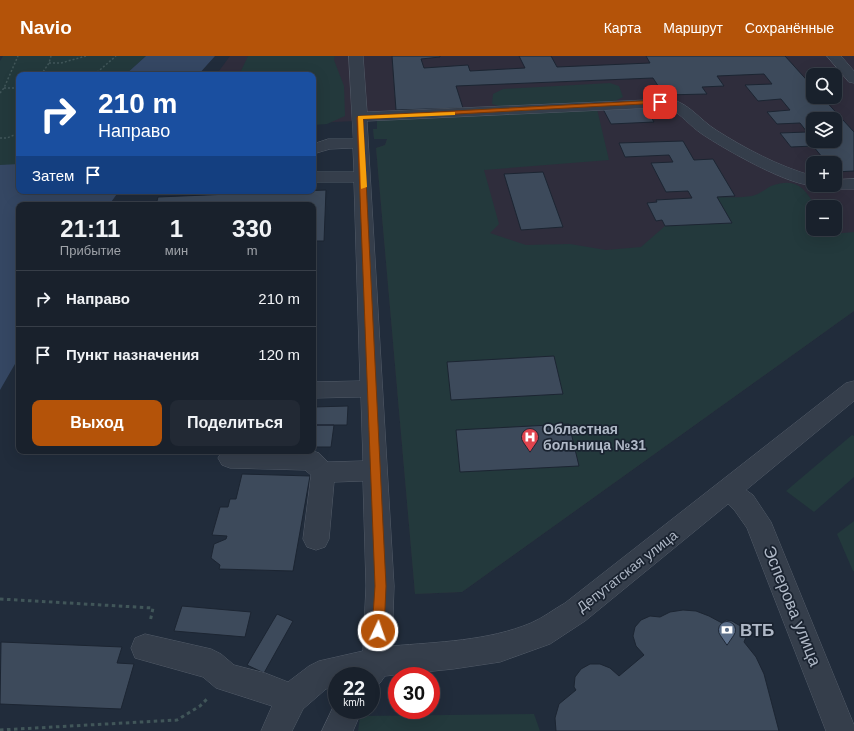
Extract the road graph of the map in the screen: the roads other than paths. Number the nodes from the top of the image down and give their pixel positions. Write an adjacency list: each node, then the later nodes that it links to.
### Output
1 (356, 56): 4 (street)
2 (834, 56): 3 (street)
3 (854, 79)
4 (360, 119): 5 (street); 9 (street)
5 (361, 143): 6 (street); 8 (street)
6 (316, 148)
7 (316, 177): 8 (street)
8 (363, 177): 12 (street)
9 (806, 179)
10 (854, 184): 11 (street)
11 (842, 185)
12 (372, 388): 13 (street); 16 (street)
13 (316, 390)
14 (849, 399): 18 (street, Депутатская улица)
15 (230, 458): 17 (street)
16 (376, 471): 17 (street); 21 (street)
17 (323, 472): 19 (street)
18 (729, 490): 22 (street, Депутатская улица); 26 (street, Эсперова улица)
19 (316, 539)
20 (145, 648): 24 (street)
21 (372, 667)
22 (380, 668)
23 (328, 675): 24 (street, Депутатская улица)
24 (292, 698): 25 (street)
25 (276, 731)
26 (841, 731)

